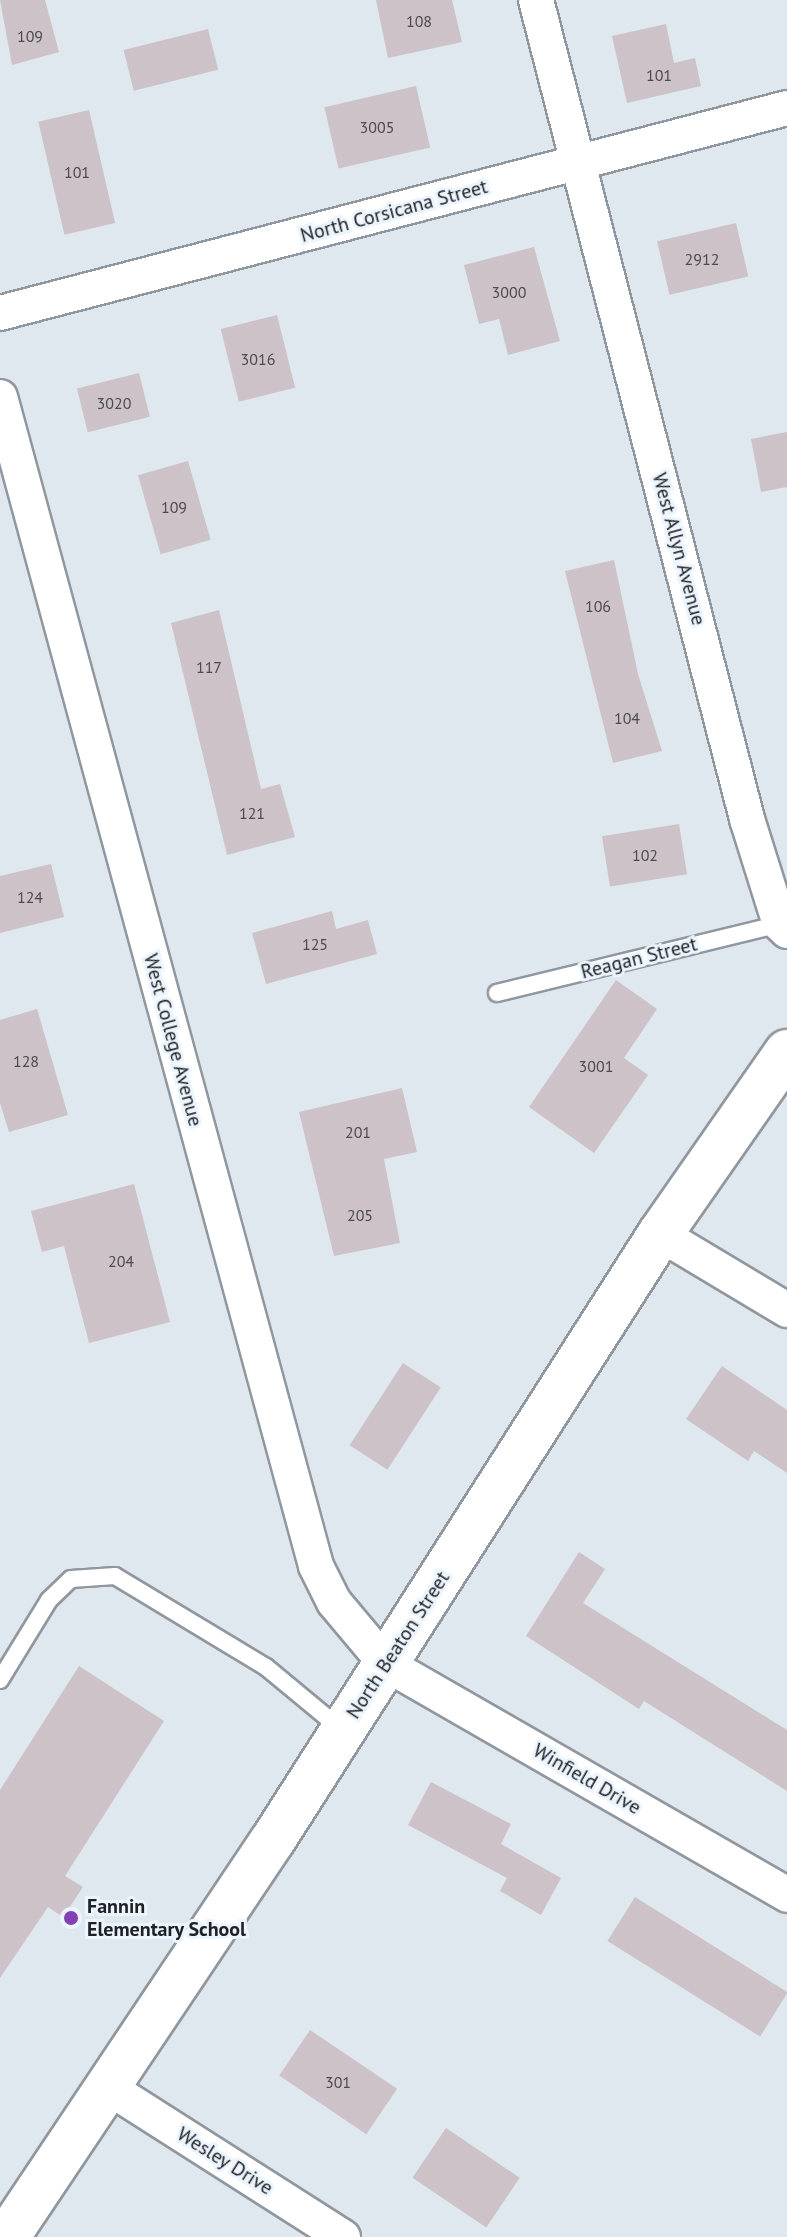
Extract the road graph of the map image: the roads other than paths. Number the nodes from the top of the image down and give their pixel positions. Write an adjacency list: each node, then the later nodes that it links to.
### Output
1 (536, 0): 3 (street, West Allyn Avenue)
2 (787, 108): 3 (street, North Corsicana Street)
3 (576, 163): 4 (street, North Corsicana Street); 6 (street, West Allyn Avenue)
4 (0, 313)
5 (0, 397): 11 (street, West College Avenue)
6 (783, 927): 7 (lane, Reagan Street)
7 (497, 993)
8 (787, 1052): 9 (main road, North Beaton Street)
9 (660, 1234): 10 (street); 11 (main road, North Beaton Street)
10 (787, 1310)
11 (386, 1664): 13 (main road, North Beaton Street); 14 (street, Winfield Drive)
12 (0, 1680): 13 (lane)
13 (343, 1731): 15 (main road, North Beaton Street)
14 (787, 1895)
15 (106, 2086): 16 (main road, North Beaton Street); 17 (street, Wesley Drive)
16 (7, 2237)
17 (343, 2237)

